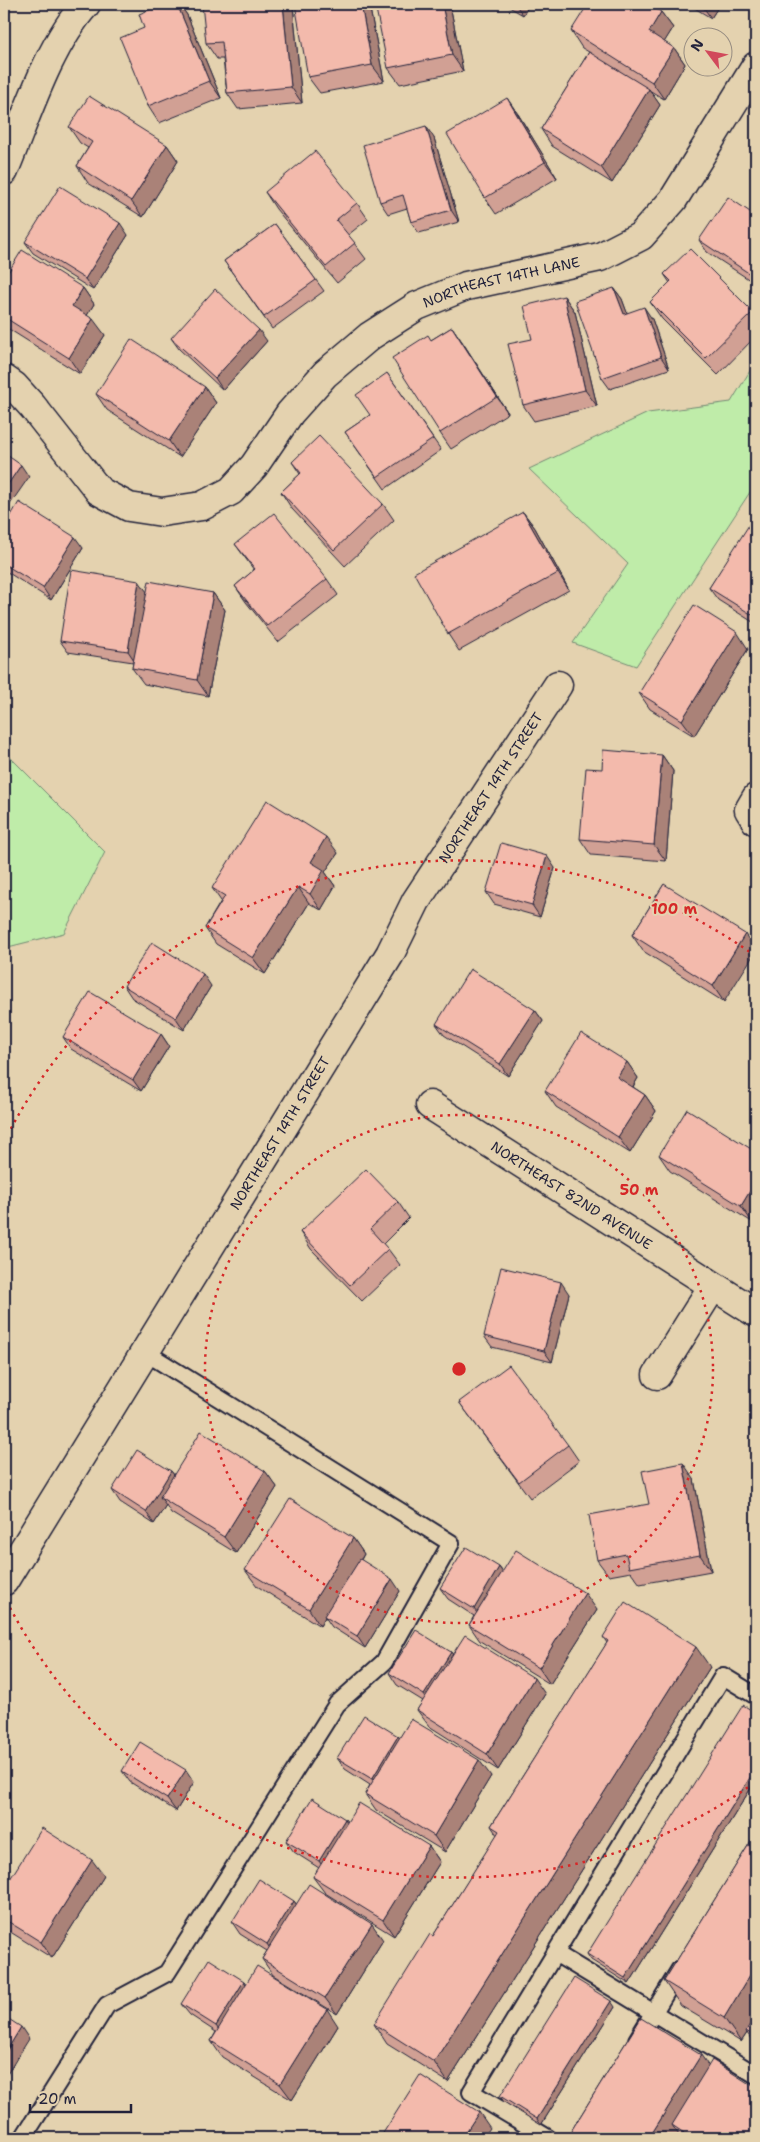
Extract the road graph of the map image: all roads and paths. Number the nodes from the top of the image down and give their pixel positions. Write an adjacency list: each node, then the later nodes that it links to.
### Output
1 (86, 4): 3 (street)
2 (756, 66): 4 (street, NORTHEAST 14TH LANE)
3 (4, 171)
4 (4, 378)
5 (558, 685): 11 (street, NORTHEAST 14TH STREET)
6 (756, 798): 7 (street)
7 (756, 821)
8 (430, 1105): 9 (street, NORTHEAST 82ND AVENUE)
9 (713, 1286): 10 (street, NORTHEAST 82ND AVENUE); 12 (street)
10 (756, 1314)
11 (145, 1352): 13 (street, NORTHEAST 14TH STREET); 20 (lane)
12 (657, 1375)
13 (4, 1581)
14 (756, 1696): 15 (lane)
15 (556, 1953): 17 (lane); 21 (lane)
16 (690, 1953): 17 (lane)
17 (654, 2013): 18 (lane); 19 (lane)
18 (628, 2054)
19 (756, 2075)
20 (24, 2138)
21 (548, 2138)

